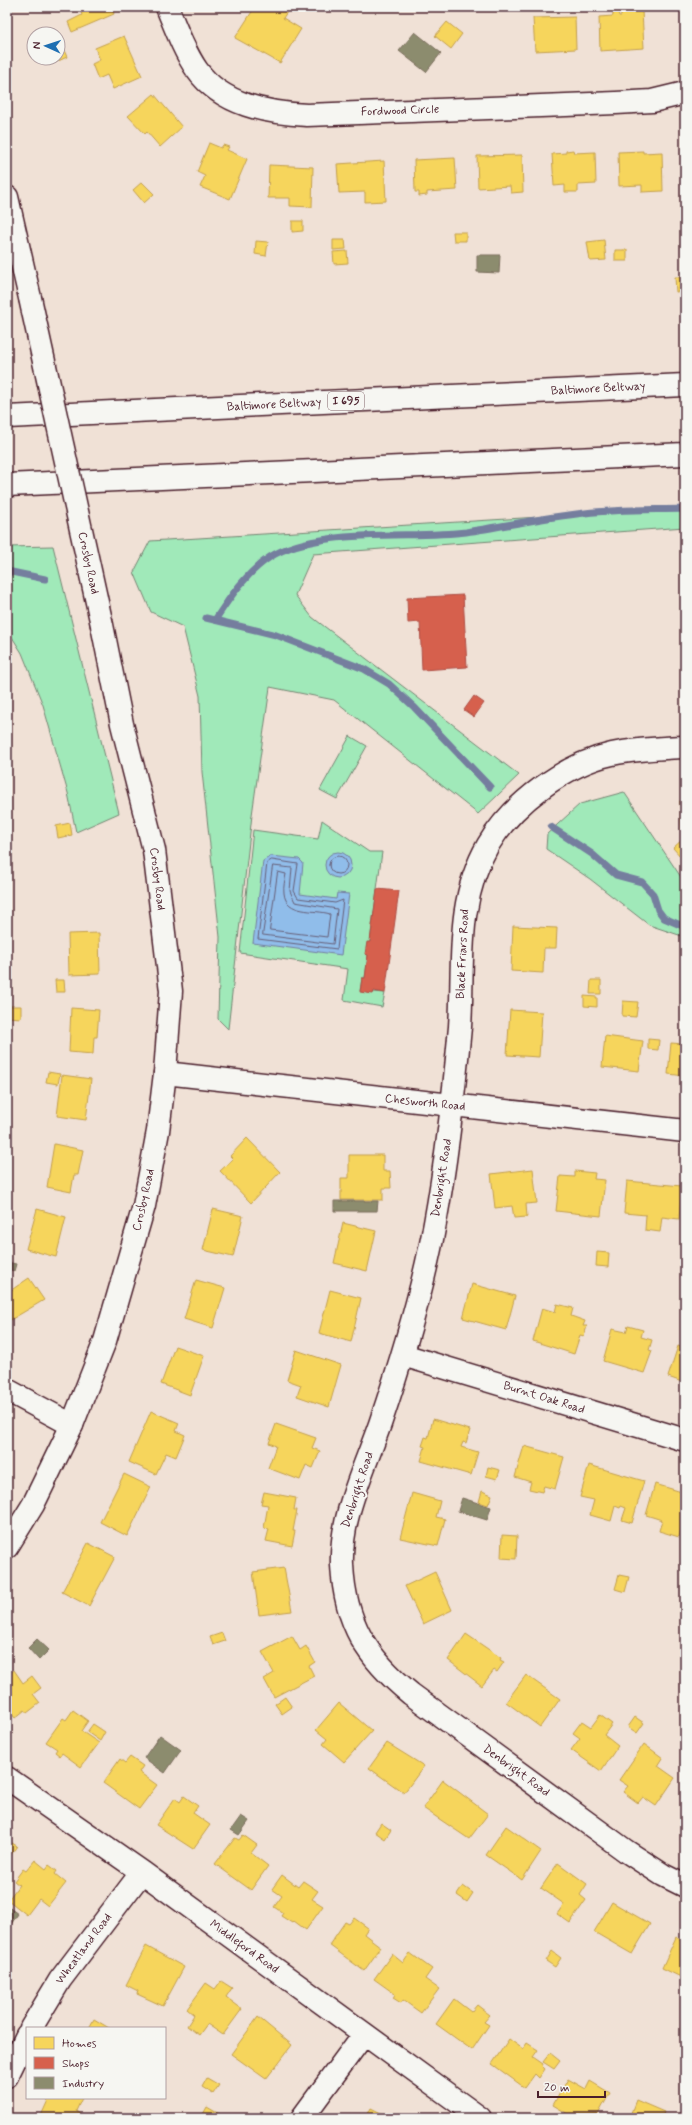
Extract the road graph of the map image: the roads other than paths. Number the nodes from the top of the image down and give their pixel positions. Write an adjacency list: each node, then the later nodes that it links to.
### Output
1 (167, 7): 2 (main road, Fordwood Circle)
2 (685, 93)
3 (7, 197): 9 (main road, Crosby Road, bridge)
4 (685, 385): 5 (main road, Baltimore Beltway / I 695)
5 (7, 417)
6 (685, 454): 7 (main road)
7 (7, 484)
8 (685, 747): 10 (main road, Black Friars Road)
9 (165, 1073): 10 (main road, Chesworth Road); 14 (main road, Crosby Road)
10 (453, 1106): 11 (main road, Chesworth Road); 12 (main road, Denbright Road)
11 (685, 1131)
12 (403, 1355): 15 (main road, Burnt Oak Road); 19 (main road, Denbright Road)
13 (7, 1390): 14 (main road)
14 (72, 1425): 16 (main road, Crosby Road)
15 (685, 1440)
16 (7, 1547)
17 (7, 1778): 18 (main road, Middleford Road)
18 (142, 1872): 20 (main road, Wheatland Road); 21 (main road, Middleford Road)
19 (685, 1886)
20 (32, 2027)
21 (364, 2034): 24 (main road); 25 (main road, Middleford Road)
22 (26, 2037): 23 (main road)
23 (7, 2076)
24 (302, 2118)
25 (480, 2118)

